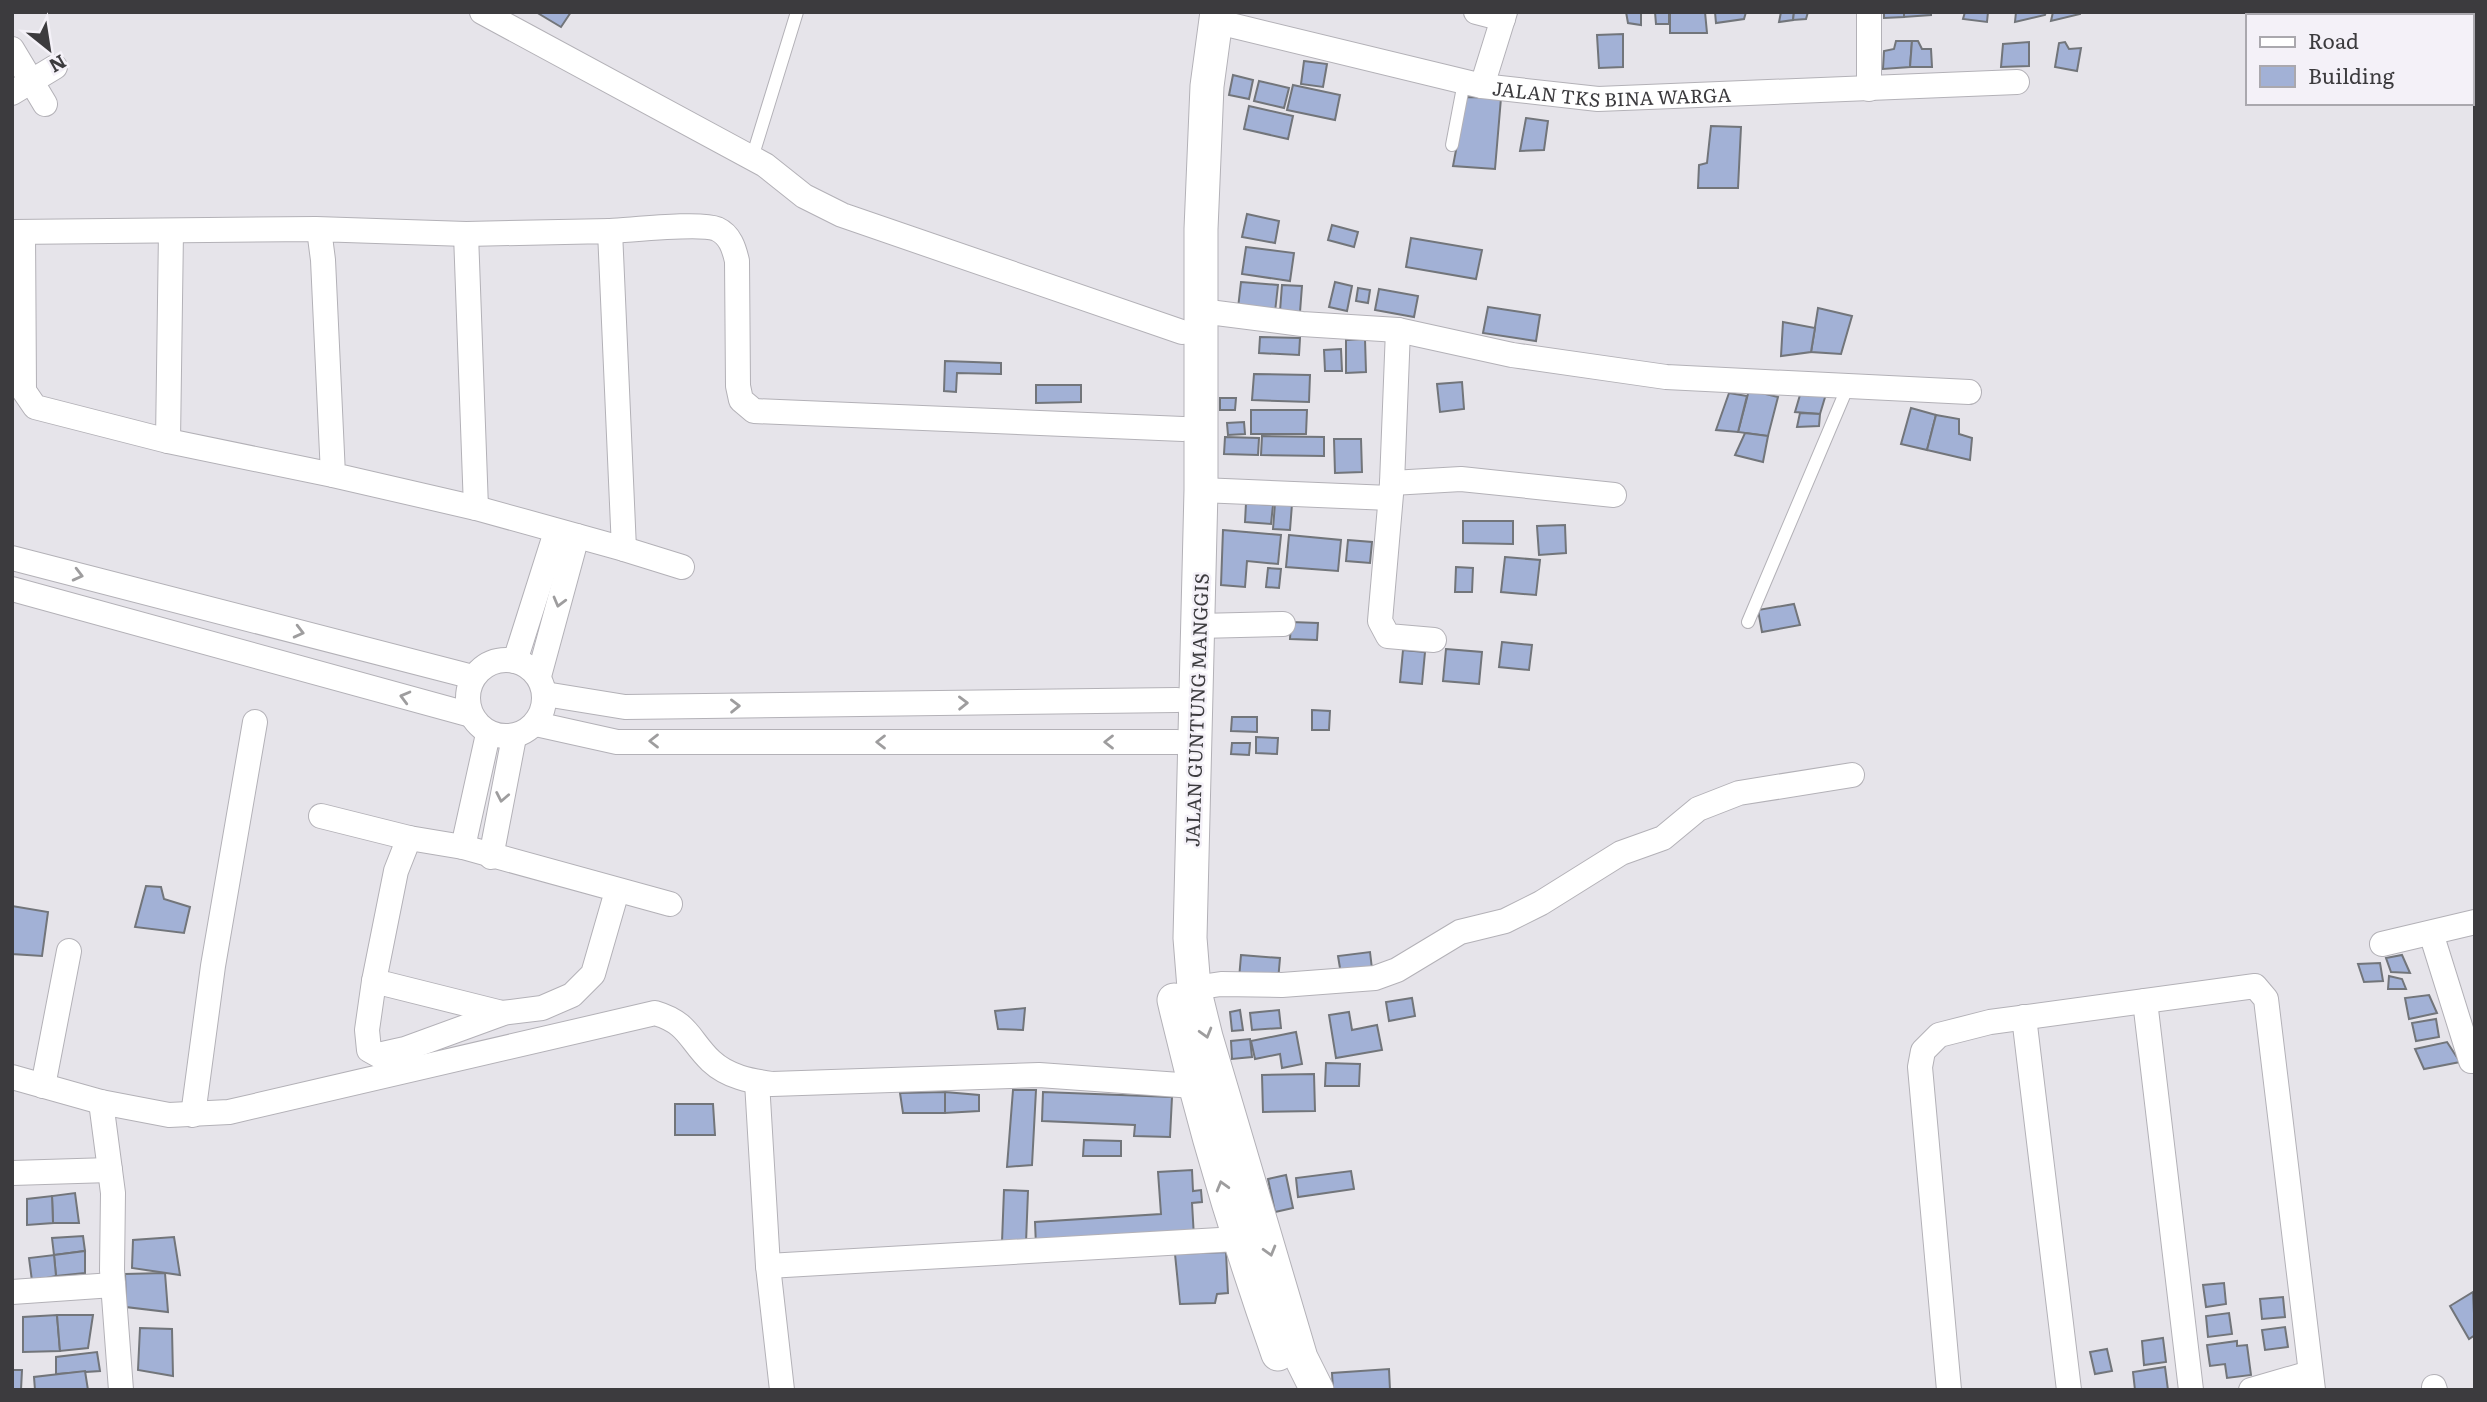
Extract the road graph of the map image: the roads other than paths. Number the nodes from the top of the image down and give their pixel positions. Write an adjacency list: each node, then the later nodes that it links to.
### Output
1 (482, 12): 7 (street)
2 (797, 12): 16 (lane)
3 (1476, 12): 6 (street)
4 (1870, 12): 13 (street)
5 (1209, 15): 11 (street, JALAN TKS BINA WARGA); 22 (street, JALAN GUNTUNG MANGGIS)
6 (1504, 16): 11 (street)
7 (507, 18): 16 (street)
8 (12, 49): 12 (street)
9 (55, 68): 12 (street)
10 (2017, 82): 13 (street, JALAN TKS BINA WARGA)
11 (1473, 84): 13 (street, JALAN TKS BINA WARGA); 15 (lane)
12 (22, 87): 14 (street)
13 (1869, 89)
14 (45, 104)
15 (1452, 145)
16 (752, 158): 22 (street)
17 (316, 229): 18 (street); 21 (street); 28 (street)
18 (172, 231): 20 (street); 27 (street)
19 (610, 231): 21 (street); 26 (street); 34 (street)
20 (18, 232): 27 (street)
21 (466, 234): 32 (street)
22 (1191, 321): 23 (street); 26 (street, JALAN GUNTUNG MANGGIS); 29 (street, JALAN GUNTUNG MANGGIS)
23 (1398, 330): 24 (street); 30 (street)
24 (1848, 386): 25 (street); 39 (lane)
25 (1969, 392)
26 (1183, 429): 46 (street, JALAN GUNTUNG MANGGIS)
27 (168, 441): 28 (street)
28 (333, 475): 32 (street)
29 (1201, 490): 30 (street); 41 (street, JALAN GUNTUNG MANGGIS)
30 (1391, 490): 31 (street); 42 (street)
31 (1615, 495)
32 (476, 508): 33 (street)
33 (566, 534): 34 (street); 43 (street); 45 (street, one-way to 45)
34 (624, 549): 36 (street)
35 (12, 558): 38 (street, one-way to 38)
36 (682, 567)
37 (12, 589): 38 (street)
38 (185, 620): 44 (street, one-way to 44); 47 (street, one-way to 38)
39 (1748, 622)
40 (1283, 624): 41 (street)
41 (1198, 626): 65 (street, JALAN GUNTUNG MANGGIS)
42 (1434, 640)
43 (515, 661): 44 (street); 45 (street)
44 (473, 677): 47 (street)
45 (542, 685): 46 (street, one-way to 46); 49 (street)
46 (1177, 700): 52 (street, JALAN GUNTUNG MANGGIS)
47 (471, 715): 50 (street)
48 (255, 722): 75 (street)
49 (536, 724): 51 (street); 52 (street, one-way to 49)
50 (488, 734): 51 (street); 56 (street)
51 (514, 737): 57 (street, one-way to 57)
52 (1177, 742): 73 (street, JALAN GUNTUNG MANGGIS)
53 (1852, 775): 65 (street)
54 (321, 816): 55 (street)
55 (409, 838): 56 (street); 64 (street)
56 (463, 847): 57 (street)
57 (491, 857): 58 (street)
58 (617, 891): 59 (street); 67 (street)
59 (670, 904)
60 (2475, 922): 61 (street)
61 (2431, 933): 62 (street); 69 (street)
62 (2382, 944)
63 (69, 951): 72 (street)
64 (374, 981): 67 (street); 67 (street)
65 (1194, 988): 86 (street, JALAN GUNTUNG MANGGIS, one-way to 86)
66 (2145, 1001): 68 (street); 82 (street); 89 (street)
67 (502, 1013)
68 (2024, 1017): 87 (street); 88 (street)
69 (2471, 1061)
70 (12, 1077): 72 (street)
71 (757, 1082): 73 (street); 75 (street); 79 (street)
72 (43, 1086): 74 (street)
73 (1194, 1086): 78 (street, JALAN GUNTUNG MANGGIS, one-way to 73)
74 (101, 1102): 75 (street); 76 (street)
75 (193, 1115)
76 (110, 1170): 77 (street); 80 (street)
77 (12, 1173)
78 (1237, 1239): 79 (street); 85 (street, JALAN GUNTUNG MANGGIS)
79 (768, 1266): 84 (street)
80 (113, 1285): 81 (street); 83 (street)
81 (12, 1293)
82 (2312, 1381): 90 (street)
83 (121, 1390)
84 (782, 1390)
85 (1291, 1390)
86 (1317, 1390)
87 (1949, 1390)
88 (2069, 1390)
89 (2191, 1390)
90 (2251, 1390)

